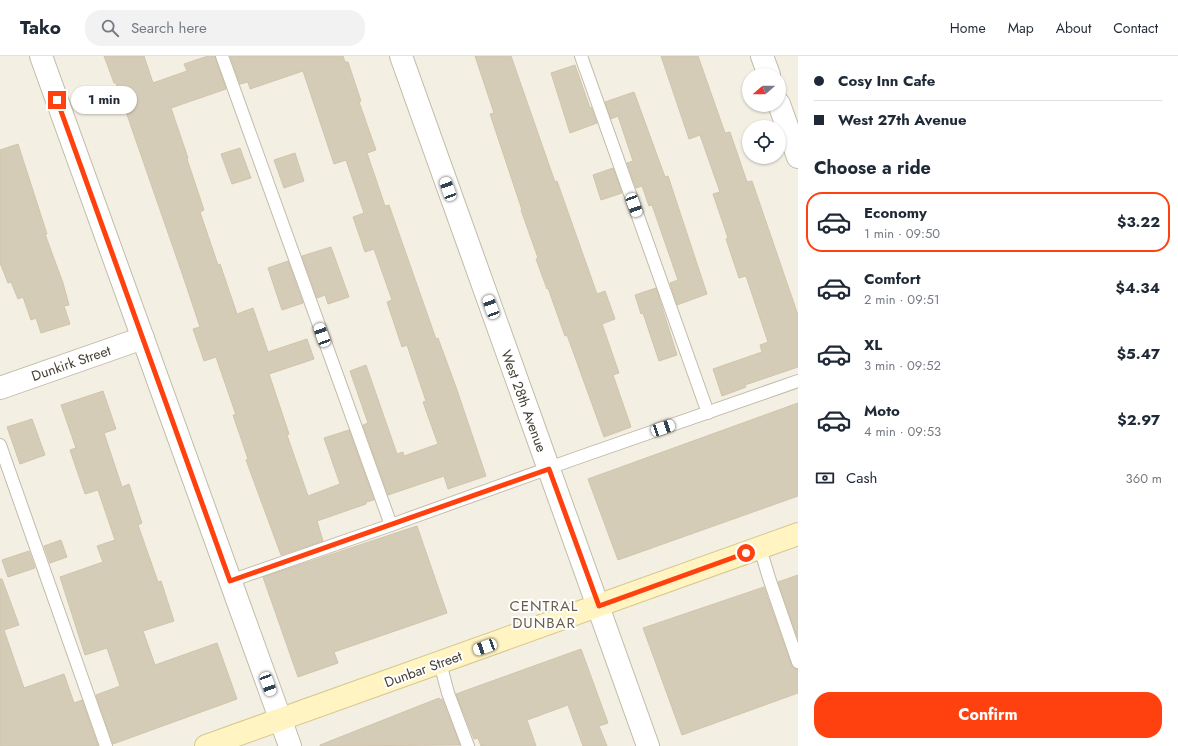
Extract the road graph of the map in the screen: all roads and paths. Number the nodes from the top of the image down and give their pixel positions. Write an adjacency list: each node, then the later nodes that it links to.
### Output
1 (41, 56): 9 (street)
2 (222, 56): 15 (lane)
3 (401, 56): 14 (street, West 28th Avenue)
4 (581, 56): 12 (lane)
5 (762, 56): 6 (street)
6 (766, 68)
7 (782, 112): 8 (street)
8 (798, 157)
9 (143, 338): 11 (street, Dunkirk Street); 18 (street)
10 (798, 380): 12 (lane)
11 (0, 388)
12 (708, 413): 14 (lane)
13 (0, 445): 23 (lane)
14 (549, 469): 15 (lane); 19 (street, West 28th Avenue)
15 (391, 526): 18 (lane)
16 (798, 534): 17 (main road, Dunbar Street)
17 (760, 548): 19 (main road, Dunbar Street); 20 (lane)
18 (230, 581): 22 (street)
19 (599, 606): 21 (main road, Dunbar Street); 27 (street, West 28th Avenue)
20 (798, 662)
21 (440, 663): 22 (main road, Dunbar Street); 26 (lane)
22 (280, 720): 24 (main road, Dunbar Street); 25 (street)
23 (106, 746)
24 (206, 746)
25 (290, 746)
26 (468, 746)
27 (648, 746)

